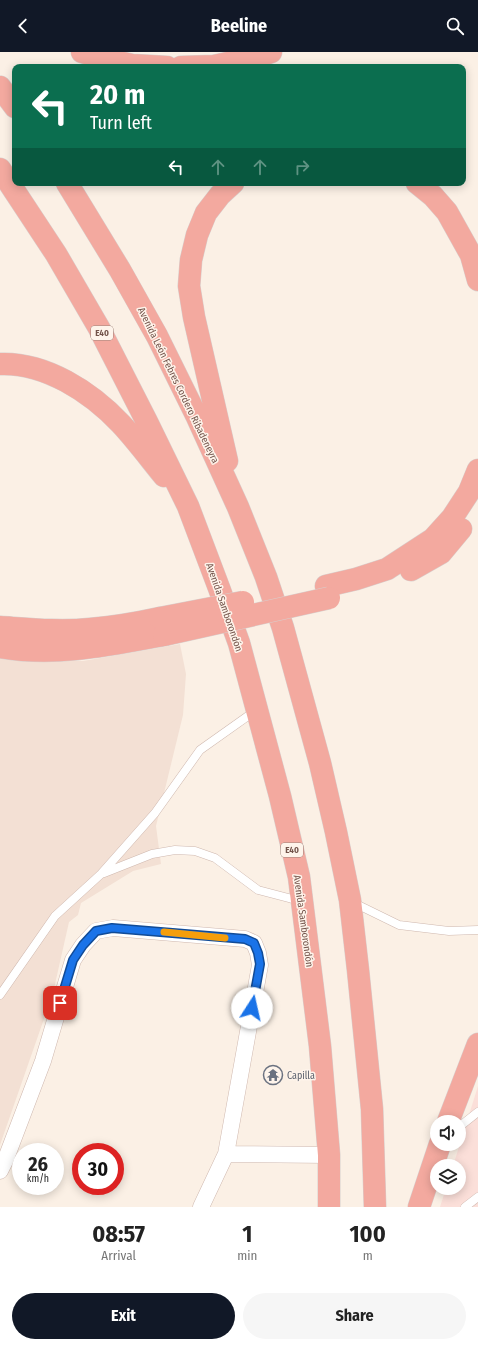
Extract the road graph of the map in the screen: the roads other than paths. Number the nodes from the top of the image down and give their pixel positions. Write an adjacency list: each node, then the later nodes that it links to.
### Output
1 (82, 52): 3 (highway)
2 (271, 52): 4 (highway)
3 (128, 64)
4 (223, 64)
5 (0, 87): 6 (highway)
6 (12, 103)
7 (0, 170): 15 (highway, E40)
8 (69, 186): 16 (highway, Avenida León Febres Cordero Ribadeneyra)
9 (230, 186): 16 (highway)
10 (421, 186): 11 (highway)
11 (478, 280)
12 (0, 364): 15 (highway)
13 (478, 470): 17 (highway)
14 (478, 502): 17 (highway)
15 (188, 506): 21 (highway, Avenida Samborondón / E40)
16 (238, 507): 23 (highway)
17 (328, 592): 19 (highway, bridge)
18 (0, 627): 19 (highway)
19 (162, 627): 20 (highway)
20 (0, 648)
21 (256, 710): 22 (lane); 24 (highway, Avenida Samborondón / E40)
22 (102, 874): 24 (lane); 26 (lane)
23 (350, 900): 25 (lane); 38 (highway)
24 (302, 901): 33 (highway, Avenida Samborondón / E40)
25 (478, 930)
26 (0, 995)
27 (478, 1044): 29 (highway)
28 (478, 1112): 30 (lane)
29 (451, 1115)
30 (466, 1121)
31 (438, 1151): 39 (highway)
32 (226, 1154): 33 (street); 34 (street); 36 (street)
33 (329, 1155): 37 (highway, Avenida Samborondón / E40)
34 (0, 1170)
35 (478, 1197): 40 (lane)
36 (201, 1207)
37 (329, 1207)
38 (375, 1207)
39 (419, 1207)
40 (465, 1207)

